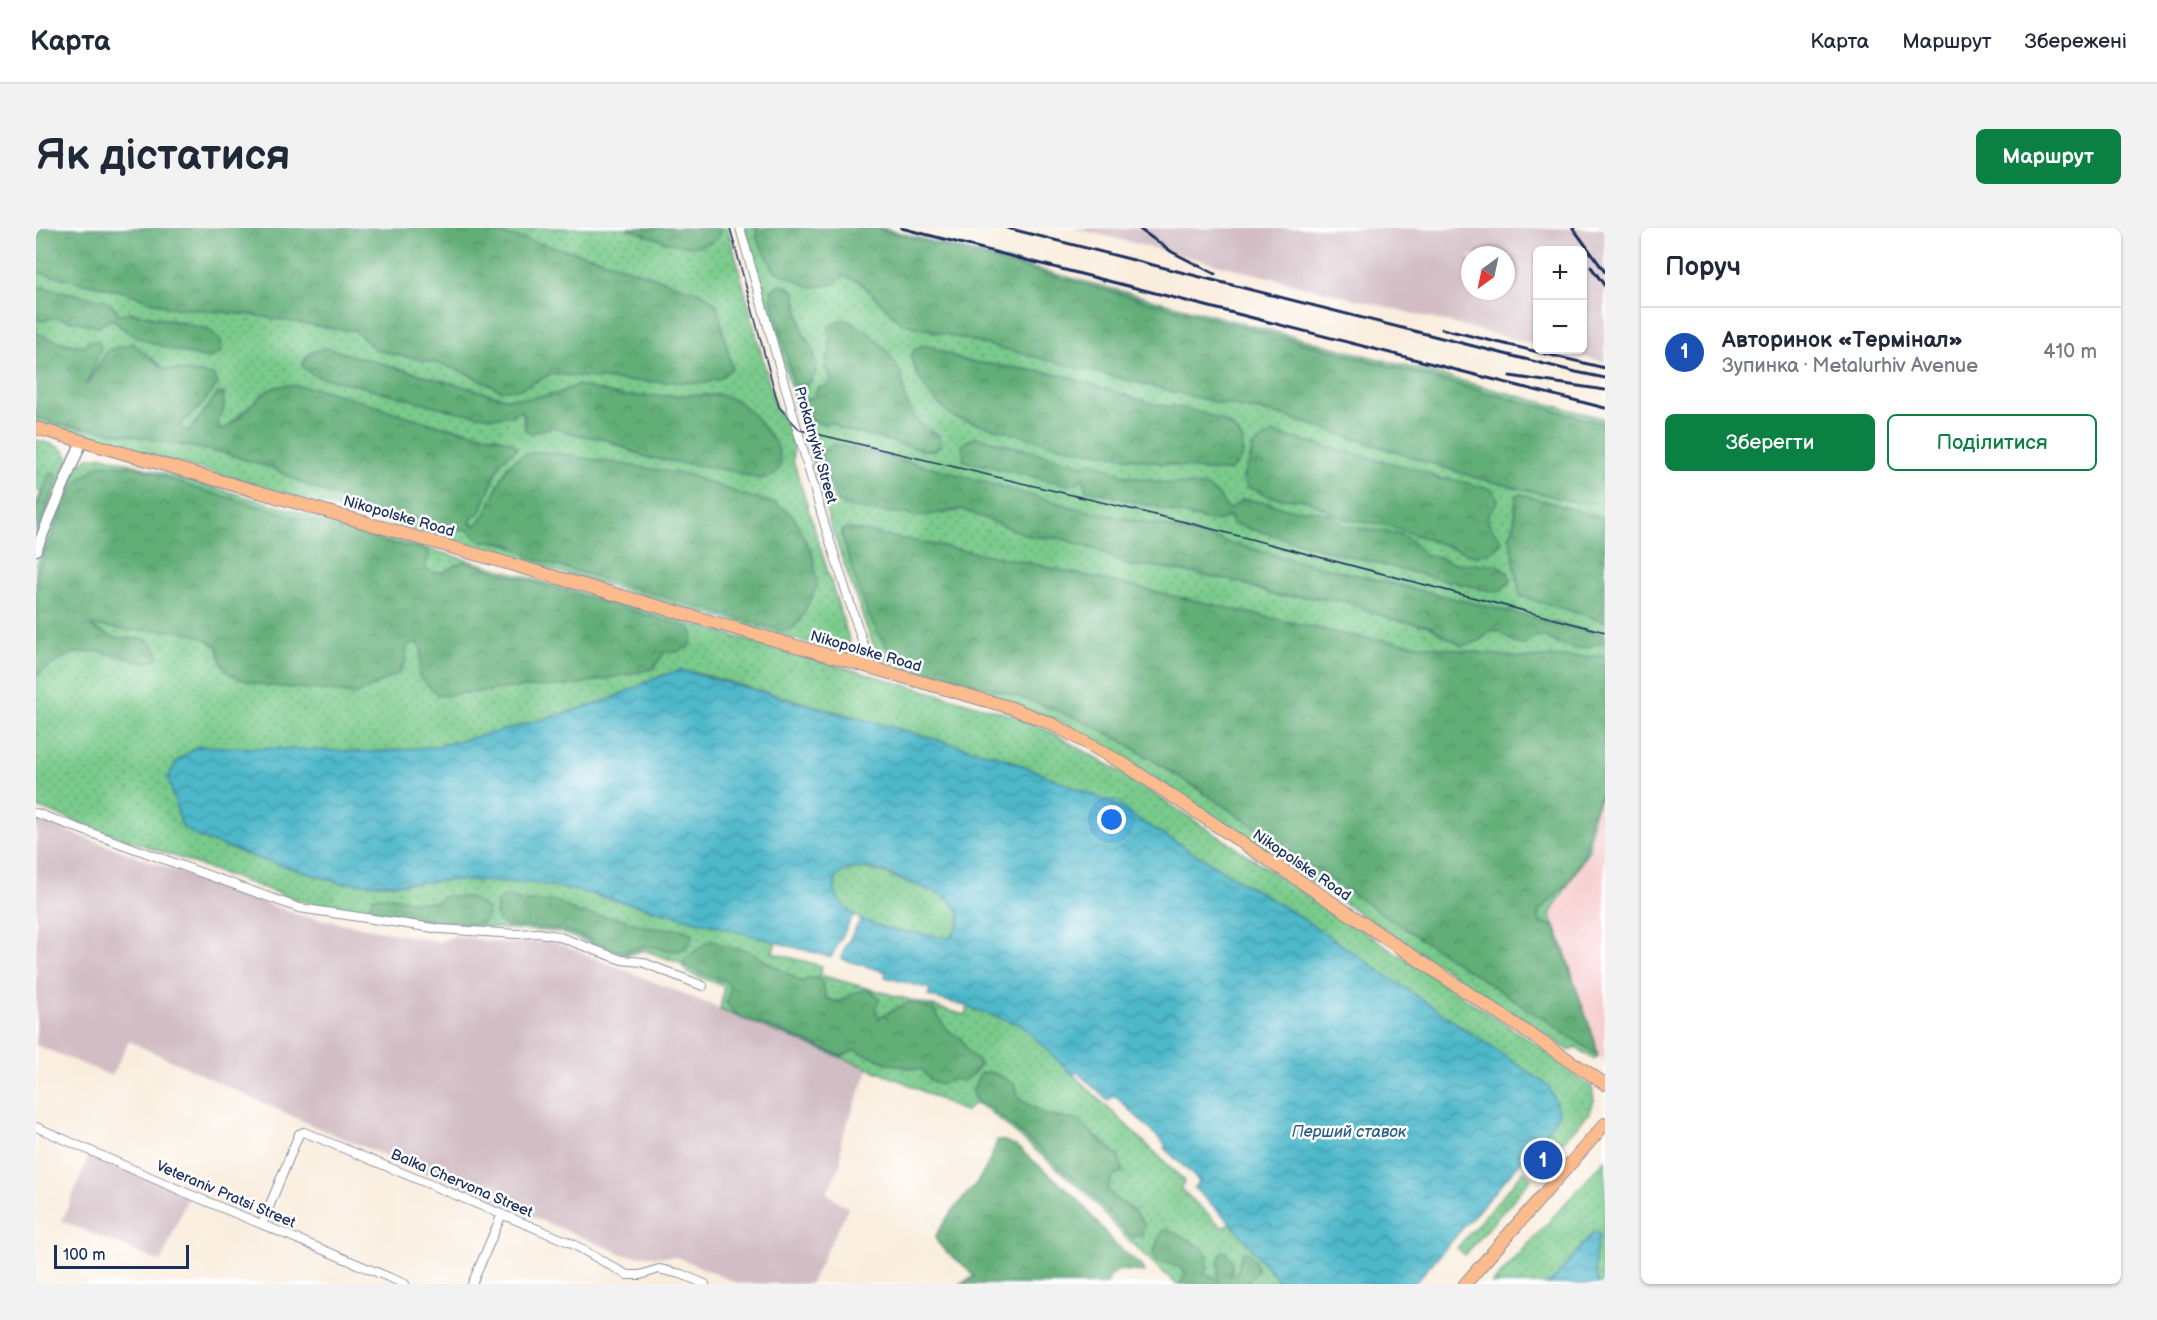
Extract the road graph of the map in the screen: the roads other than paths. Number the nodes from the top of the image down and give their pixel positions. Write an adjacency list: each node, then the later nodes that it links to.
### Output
1 (740, 228): 5 (street, Prokatnykiv Street)
2 (36, 428): 3 (main road, Nikopolske Road)
3 (82, 441): 4 (street); 5 (main road, Nikopolske Road)
4 (36, 550)
5 (871, 668): 8 (main road, Nikopolske Road)
6 (36, 813): 7 (street)
7 (703, 986)
8 (1605, 1084)
9 (1605, 1124): 16 (main road)
10 (36, 1127): 12 (street, Veteraniv Pratsi Street)
11 (502, 1214): 12 (street, Balka Chervona Street); 14 (street); 15 (street, Balka Chervona Street)
12 (262, 1224): 13 (street, Veteraniv Pratsi Street)
13 (405, 1284)
14 (472, 1284)
15 (705, 1284)
16 (1465, 1284)

